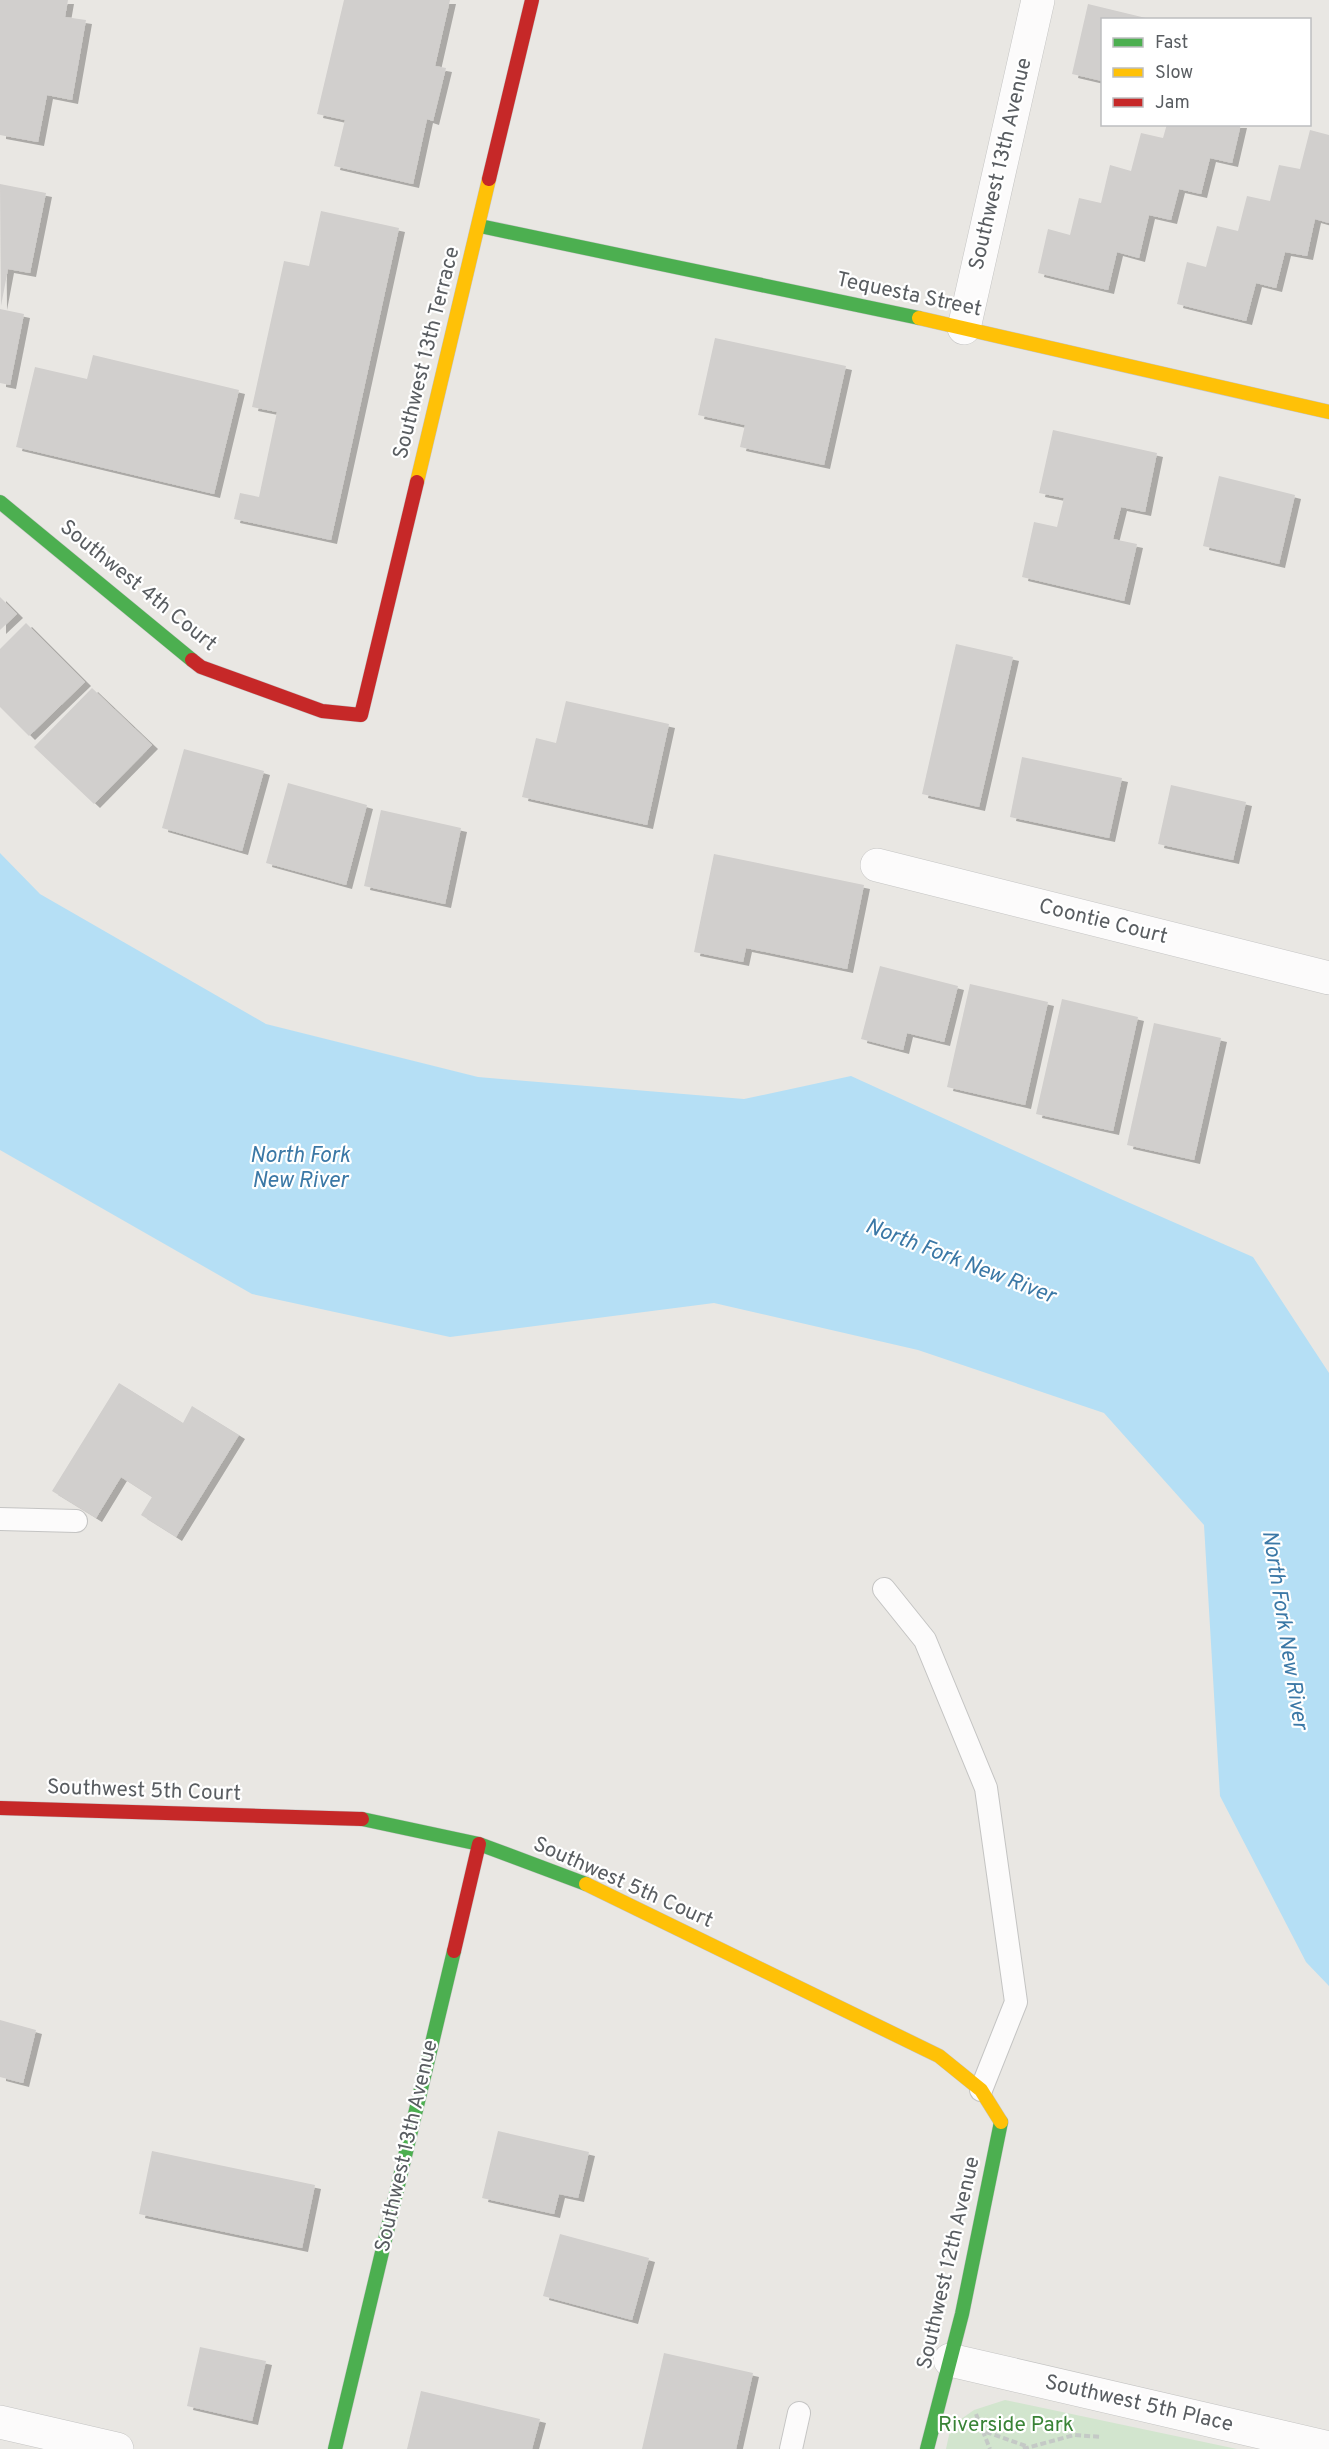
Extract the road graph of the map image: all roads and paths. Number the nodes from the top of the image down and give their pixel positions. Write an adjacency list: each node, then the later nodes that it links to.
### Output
1 (532, 0): 3 (street, Southwest 13th Terrace)
2 (1038, 0): 4 (street, Southwest 13th Avenue)
3 (480, 226): 4 (street, Tequesta Street); 7 (street, Southwest 13th Terrace)
4 (964, 328): 5 (street, Tequesta Street)
5 (1329, 412)
6 (0, 502): 7 (street, Southwest 4th Court)
7 (361, 715)
8 (877, 865): 9 (street, Coontie Court)
9 (1329, 978)
10 (0, 1519): 11 (lane)
11 (76, 1521)
12 (884, 1589): 15 (lane)
13 (0, 1808): 14 (street, Southwest 5th Court)
14 (479, 1844): 15 (street, Southwest 5th Court); 24 (street, Southwest 13th Avenue)
15 (981, 2090): 16 (street, Southwest 12th Avenue)
16 (950, 2360): 22 (street, Southwest 5th Place); 26 (street, Southwest 12th Avenue)
17 (799, 2413): 25 (lane)
18 (0, 2422): 23 (street)
19 (986, 2432): 21 (path)
20 (1105, 2437): 21 (path)
21 (1025, 2448)
22 (1329, 2448)
23 (117, 2449)
24 (335, 2449)
25 (791, 2449)
26 (927, 2449)

